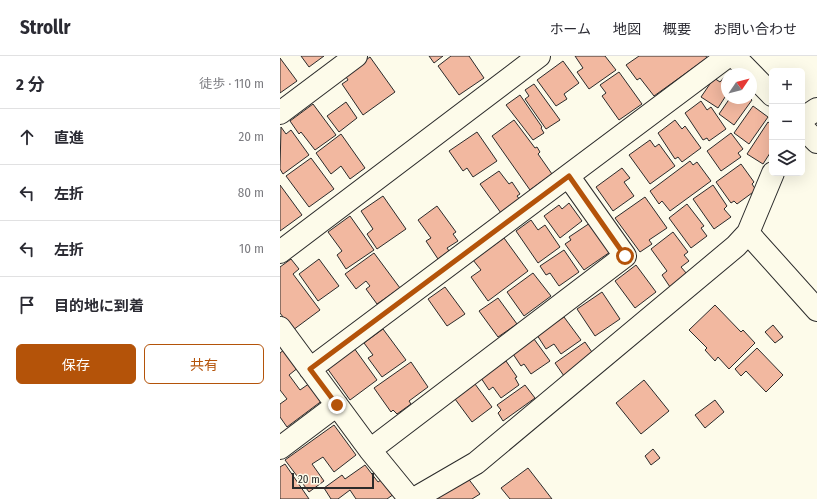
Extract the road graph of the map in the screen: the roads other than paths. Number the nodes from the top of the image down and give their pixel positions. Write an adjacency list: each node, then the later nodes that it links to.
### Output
1 (356, 56): 7 (street)
2 (539, 56): 14 (street)
3 (728, 56): 11 (street)
4 (734, 56): 5 (street)
5 (769, 92)
6 (817, 109): 8 (street)
7 (280, 113)
8 (805, 117)
9 (805, 130): 10 (street)
10 (817, 142)
11 (569, 176): 17 (street); 20 (street)
12 (772, 176): 13 (street)
13 (748, 233): 15 (street); 22 (street)
14 (280, 252)
15 (817, 310)
16 (280, 328): 17 (street)
17 (310, 369): 18 (street)
18 (337, 405): 19 (street); 20 (street)
19 (280, 448)
20 (370, 450): 21 (street)
21 (410, 499)
22 (414, 499)

